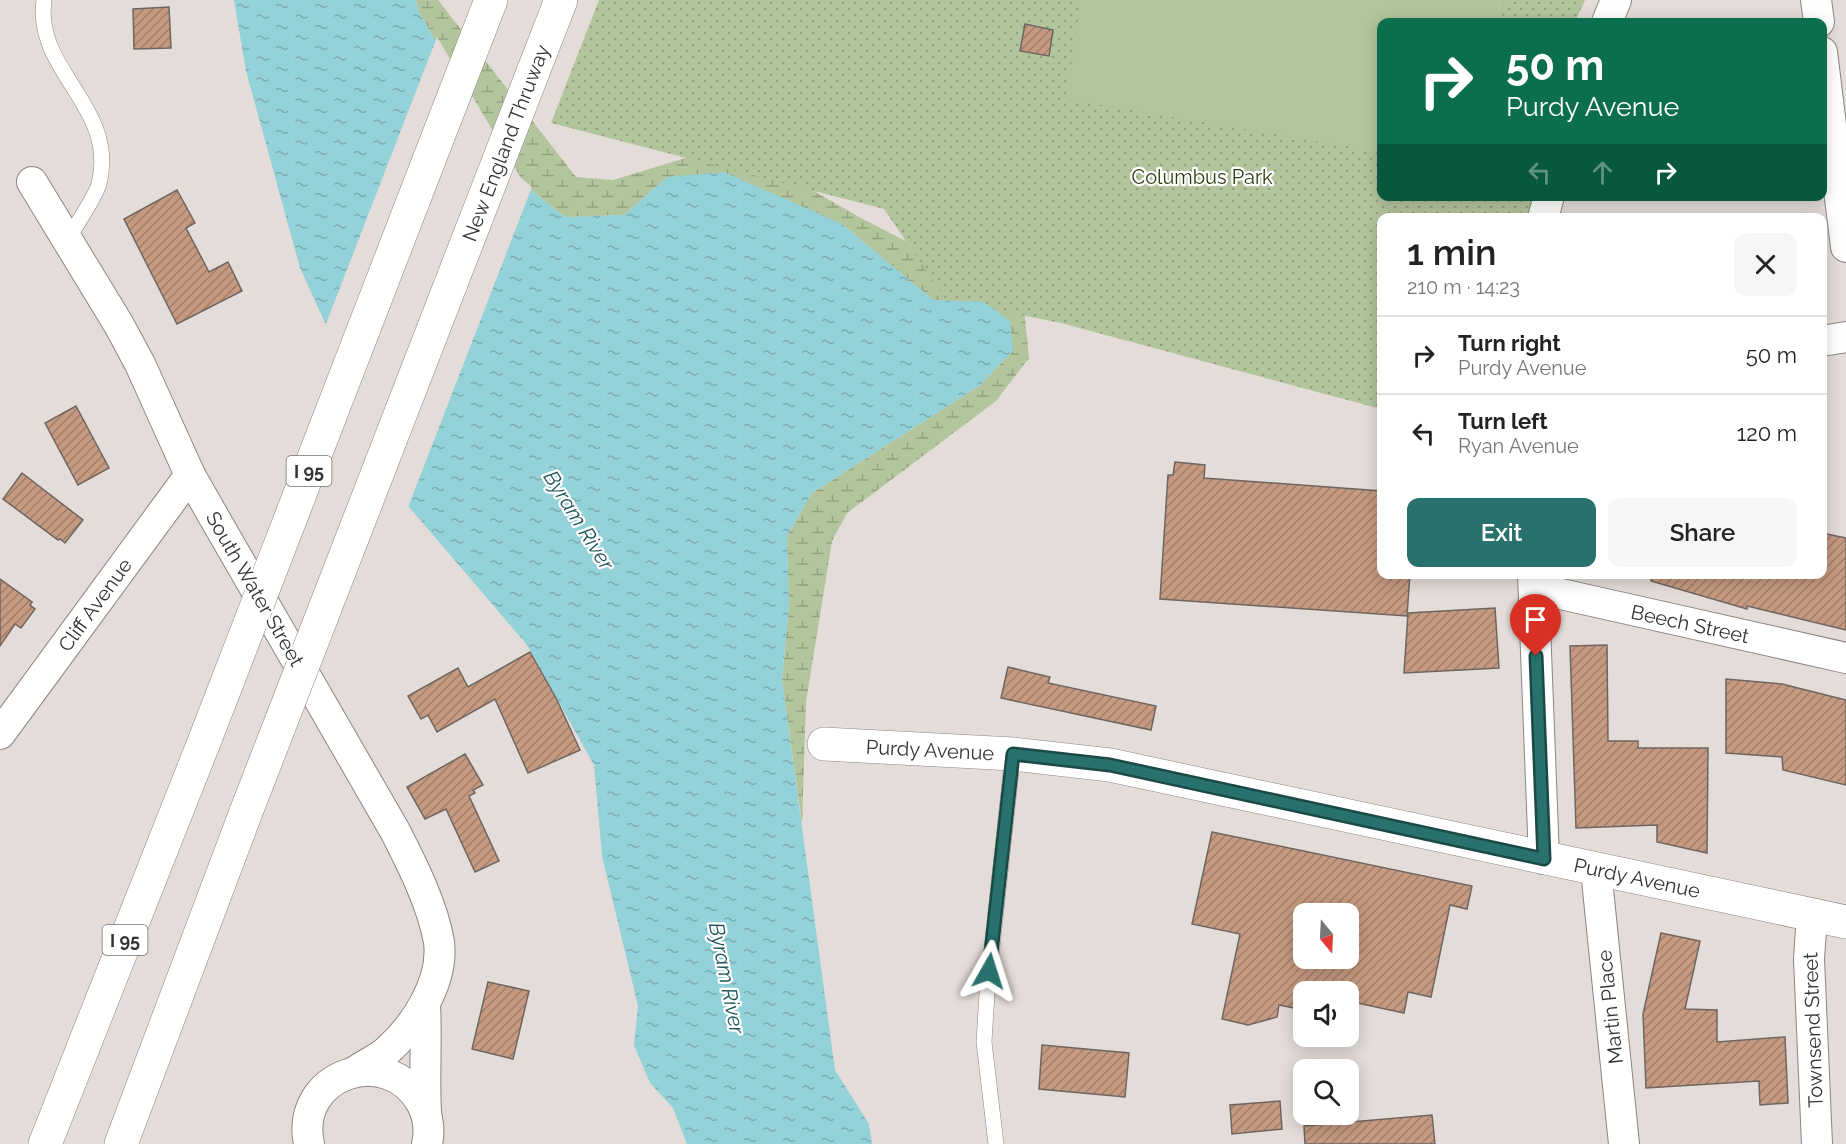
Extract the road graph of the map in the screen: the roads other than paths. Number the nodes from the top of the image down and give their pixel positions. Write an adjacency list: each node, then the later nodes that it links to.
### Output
1 (44, 0): 10 (lane)
2 (491, 0): 27 (main road, I 95, bridge)
3 (561, 0): 28 (main road, New England Thruway, bridge)
4 (1616, 0): 6 (street)
5 (1816, 0): 7 (street)
6 (1609, 18)
7 (1818, 18)
8 (1827, 93): 11 (street)
9 (32, 182): 10 (street, South Water Street)
10 (67, 240): 14 (street, South Water Street)
11 (1846, 247)
12 (1846, 337): 13 (street)
13 (1827, 340)
14 (190, 475): 17 (street, Cliff Avenue); 24 (street, South Water Street)
15 (1534, 581): 16 (street, Beech Street); 20 (street)
16 (1846, 658)
17 (0, 734)
18 (824, 744): 19 (main road, Purdy Avenue)
19 (1013, 754): 20 (main road, Purdy Avenue); 30 (lane)
20 (1544, 859): 21 (main road, Purdy Avenue)
21 (1596, 870): 22 (main road, Purdy Avenue); 31 (street, Martin Place)
22 (1812, 915): 23 (main road, Purdy Avenue); 32 (street, Townsend Street)
23 (1846, 922)
24 (424, 1005): 25 (street, South Water Street); 26 (street, South Water Street)
25 (356, 1071): 26 (street); 29 (street, South Water Street)
26 (428, 1134)
27 (45, 1144)
28 (121, 1144)
29 (309, 1144)
30 (996, 1144)
31 (1624, 1144)
32 (1817, 1144)

